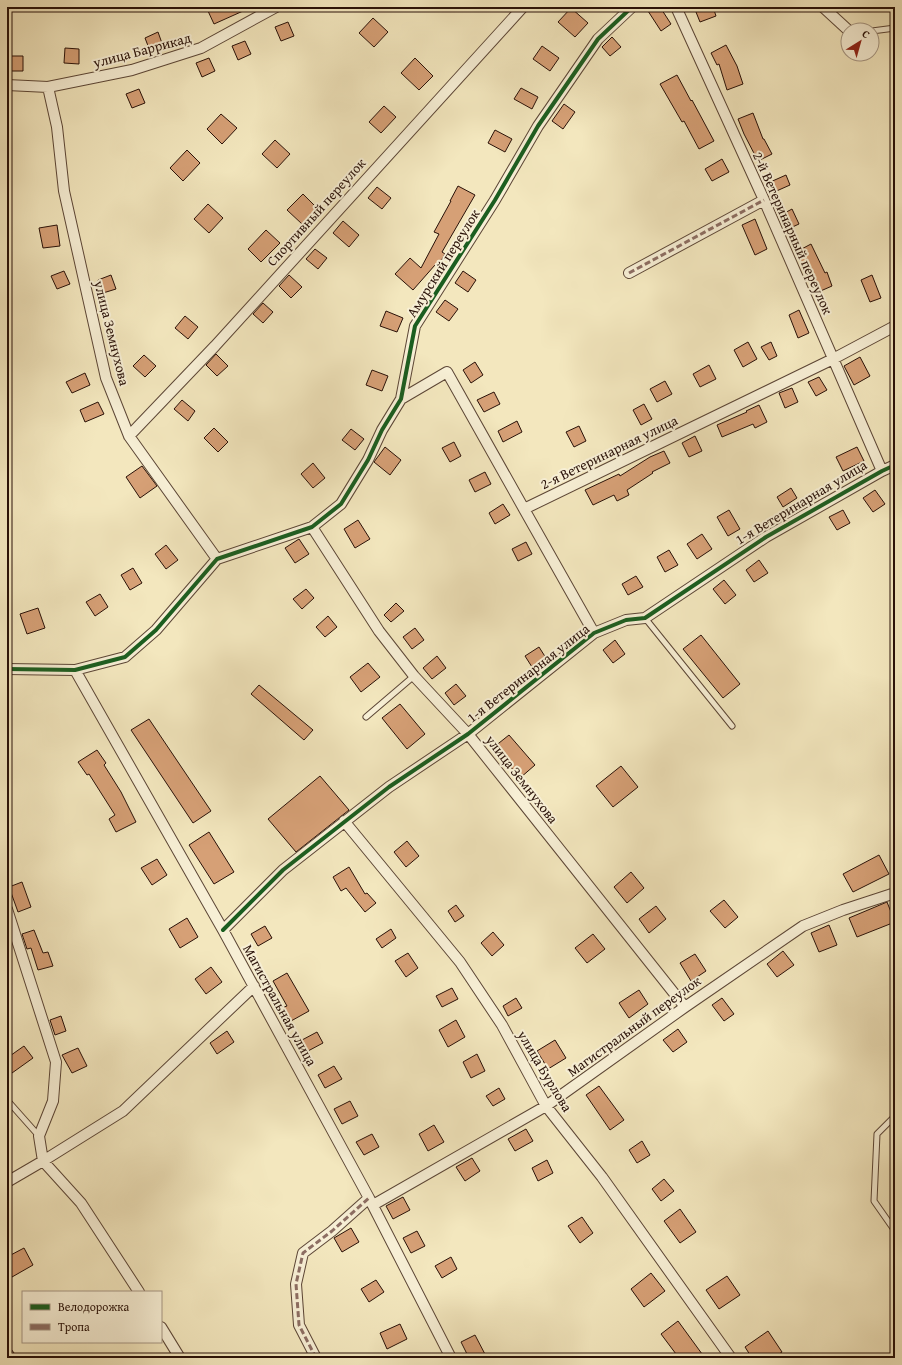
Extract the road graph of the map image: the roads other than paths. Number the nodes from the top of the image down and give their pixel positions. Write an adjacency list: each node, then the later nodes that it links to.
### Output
1 (276, 7): 10 (street, улица Баррикад)
2 (523, 7): 16 (street, Спортивный переулок)
3 (632, 7): 15 (street, Амурский переулок)
4 (676, 7): 11 (street, 2-й Ветеринарный переулок)
5 (823, 7): 6 (street)
6 (840, 23)
7 (895, 28): 8 (lane)
8 (880, 30)
9 (7, 85): 10 (street, улица Баррикад)
10 (48, 87): 16 (street, улица Земнухова)
11 (764, 200): 12 (street); 14 (street, 2-й Ветеринарный переулок)
12 (629, 272)
13 (895, 326): 14 (street, 2-я Ветеринарная улица)
14 (833, 359): 18 (street, 2-й Ветеринарный переулок); 19 (street, 2-я Ветеринарная улица)
15 (401, 399): 19 (street); 20 (street, Амурский переулок)
16 (129, 436): 21 (street, улица Земнухова)
17 (895, 465): 18 (street, 1-я Ветеринарная улица)
18 (882, 471): 22 (street, 1-я Ветеринарная улица)
19 (524, 509): 23 (street)
20 (312, 527): 21 (street, Амурский переулок); 26 (street, улица Земнухова)
21 (217, 559): 25 (street)
22 (645, 618): 23 (street, 1-я Ветеринарная улица); 28 (lane)
23 (594, 633): 29 (street, 1-я Ветеринарная улица)
24 (7, 669): 25 (street)
25 (75, 670): 33 (street, Магистральная улица)
26 (414, 676): 27 (lane); 29 (street, улица Земнухова)
27 (366, 717)
28 (732, 726)
29 (468, 734): 30 (street, 1-я Ветеринарная улица); 35 (street, улица Земнухова)
30 (344, 821): 33 (street, 1-я Ветеринарная улица); 37 (street, улица Бурлова)
31 (895, 893): 35 (street, Магистральный переулок)
32 (7, 909): 39 (street)
33 (223, 930): 34 (street, Магистральная улица)
34 (254, 986): 40 (street); 42 (street, Магистральная улица)
35 (685, 1007): 37 (street, Магистральный переулок)
36 (7, 1100): 39 (lane)
37 (546, 1106): 42 (street, Магистральный переулок); 49 (street, улица Бурлова)
38 (895, 1116): 43 (lane)
39 (39, 1136): 40 (street)
40 (43, 1161): 41 (street); 44 (street)
41 (7, 1182)
42 (371, 1202): 47 (street, Магистральный переулок); 48 (street, Магистральная улица)
43 (895, 1231)
44 (138, 1291)
45 (162, 1329): 46 (street)
46 (180, 1358)
47 (316, 1358)
48 (452, 1358)
49 (731, 1358)

